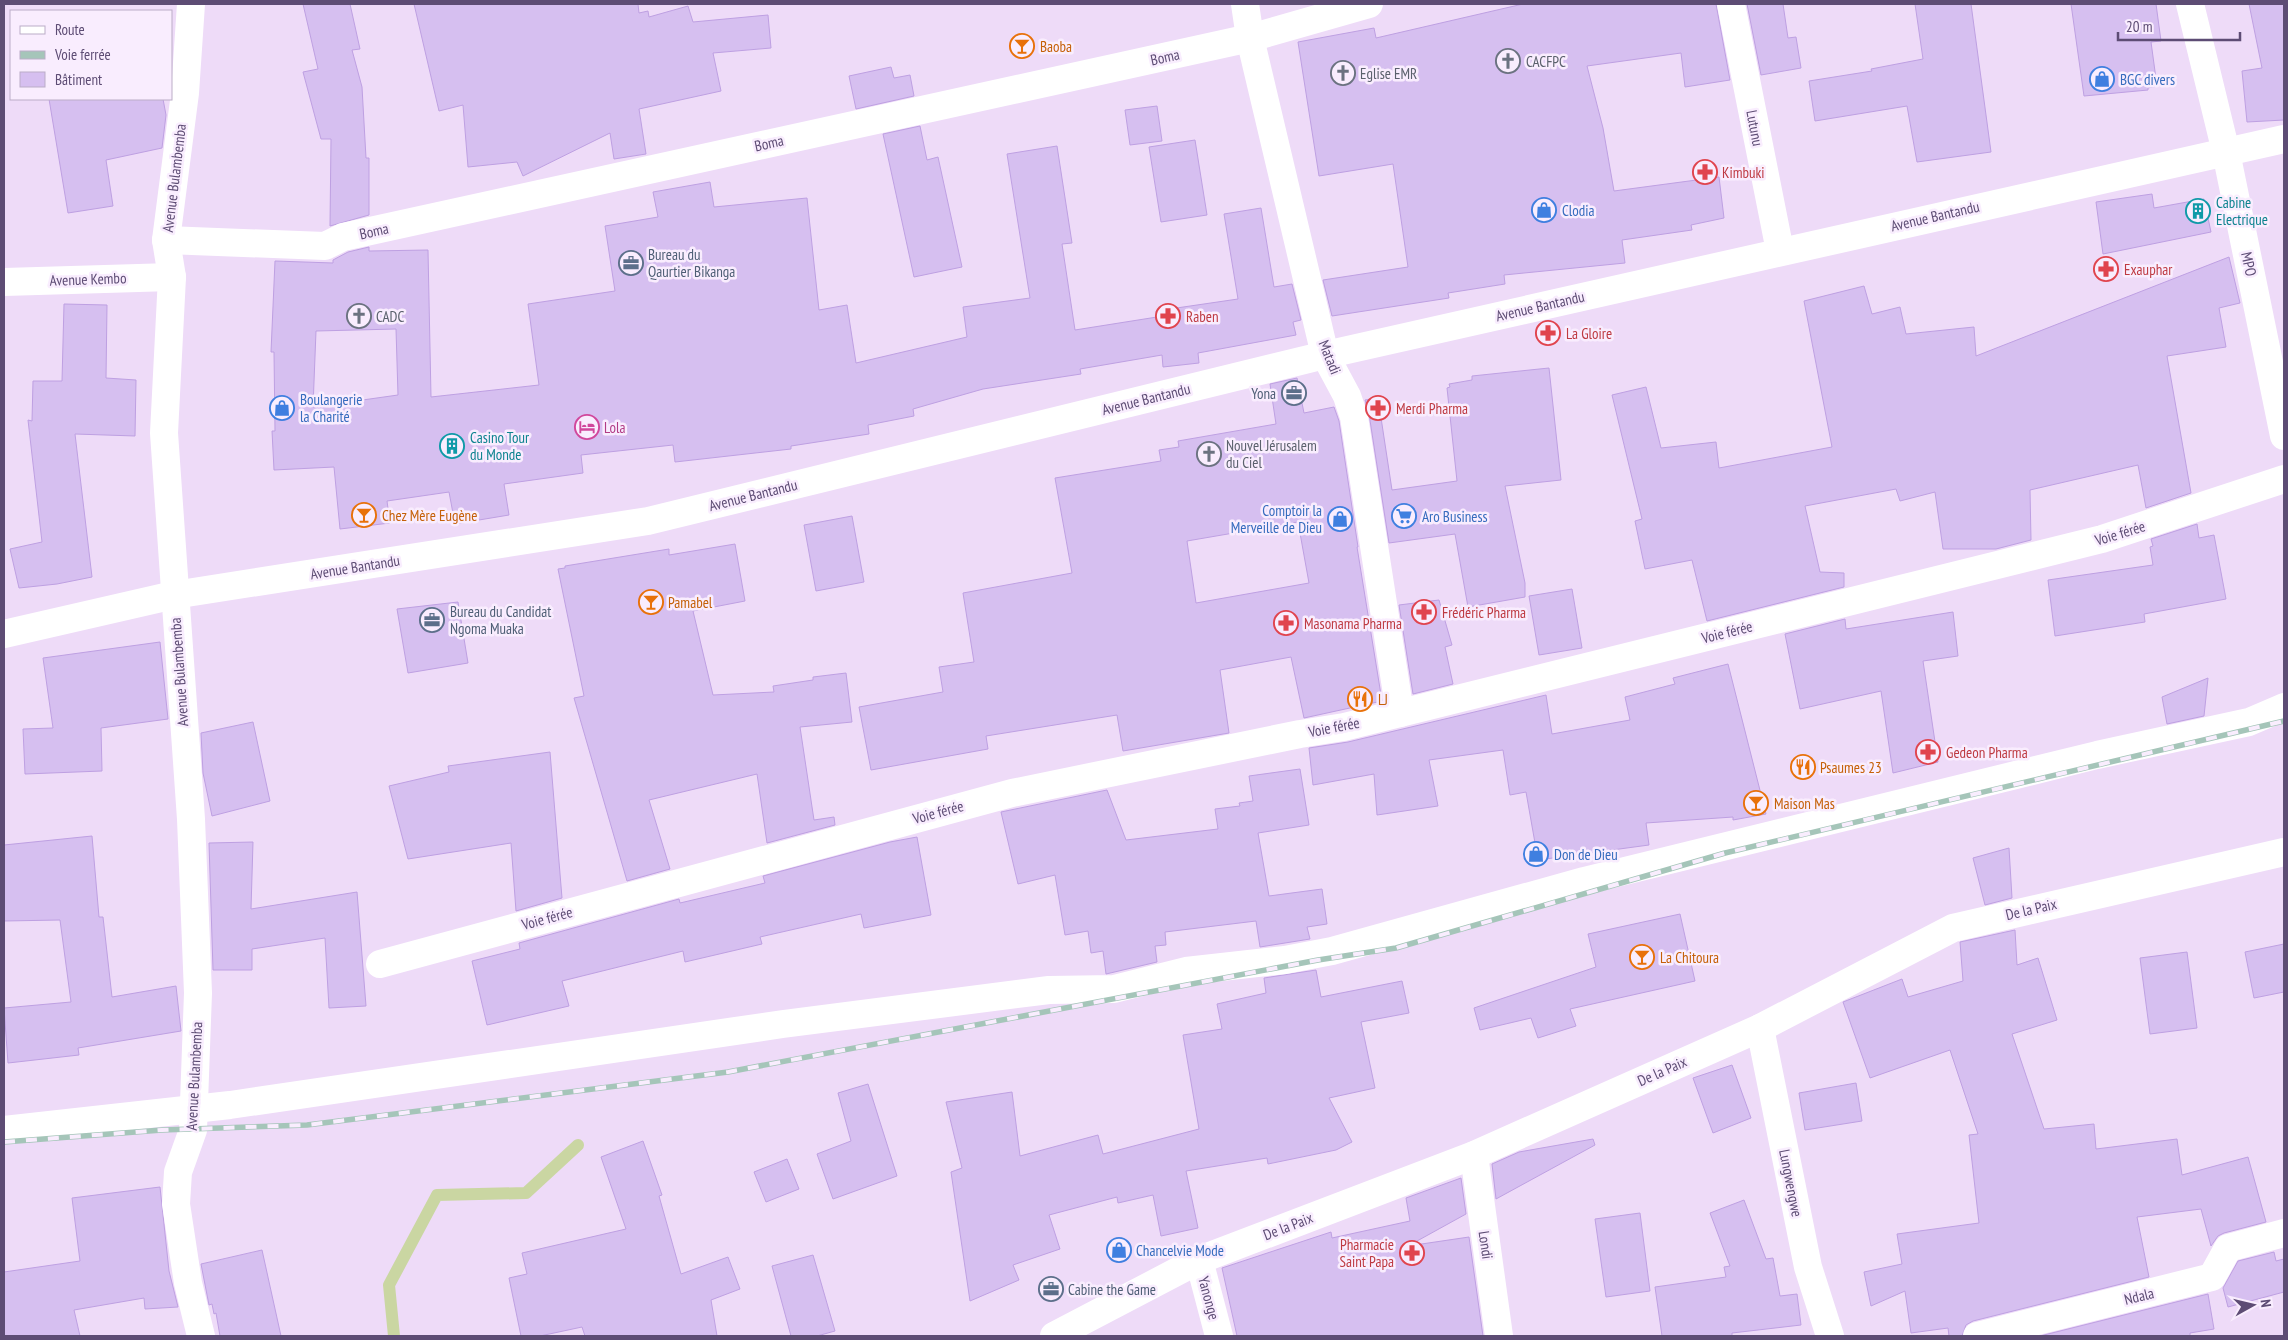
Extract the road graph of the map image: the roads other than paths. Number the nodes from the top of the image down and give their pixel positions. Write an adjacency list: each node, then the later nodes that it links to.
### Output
1 (191, 4): 9 (street, Avenue Bulambemba)
2 (1244, 4): 6 (street, Matadi)
3 (1368, 4): 6 (street, Boma)
4 (1731, 4): 10 (street, Lutunu)
5 (2190, 4): 8 (street, MPO)
6 (1250, 38): 9 (street, Boma); 13 (street, Matadi)
7 (2284, 138): 8 (street, Avenue Bantandu)
8 (2226, 152): 10 (street, Avenue Bantandu); 14 (street, MPO)
9 (166, 240): 11 (street, Avenue Bulambemba)
10 (1780, 251): 13 (street, Avenue Bantandu)
11 (172, 276): 12 (street, Avenue Kembo); 16 (street, Avenue Bulambemba)
12 (4, 282)
13 (1325, 355): 16 (street, Avenue Bantandu); 19 (street, Matadi)
14 (2284, 436)
15 (2284, 479): 19 (street, Voie férée)
16 (174, 595): 17 (street, Avenue Bantandu); 23 (street, Avenue Bulambemba)
17 (4, 634)
18 (2284, 707): 23 (street)
19 (1400, 712): 21 (street, Voie férée)
20 (2284, 852): 22 (street, De la Paix)
21 (380, 964)
22 (1760, 1028): 25 (street, De la Paix); 32 (street, Lungwengwe)
23 (194, 1109): 24 (street); 28 (street, Avenue Bulambemba)
24 (4, 1130)
25 (1474, 1155): 27 (street, De la Paix); 31 (street, Londi)
26 (2284, 1233): 33 (street, Ndala)
27 (1199, 1260): 29 (street, De la Paix); 30 (street, Yanonge)
28 (201, 1336)
29 (1054, 1336)
30 (1219, 1336)
31 (1499, 1336)
32 (1830, 1336)
33 (1978, 1336)

